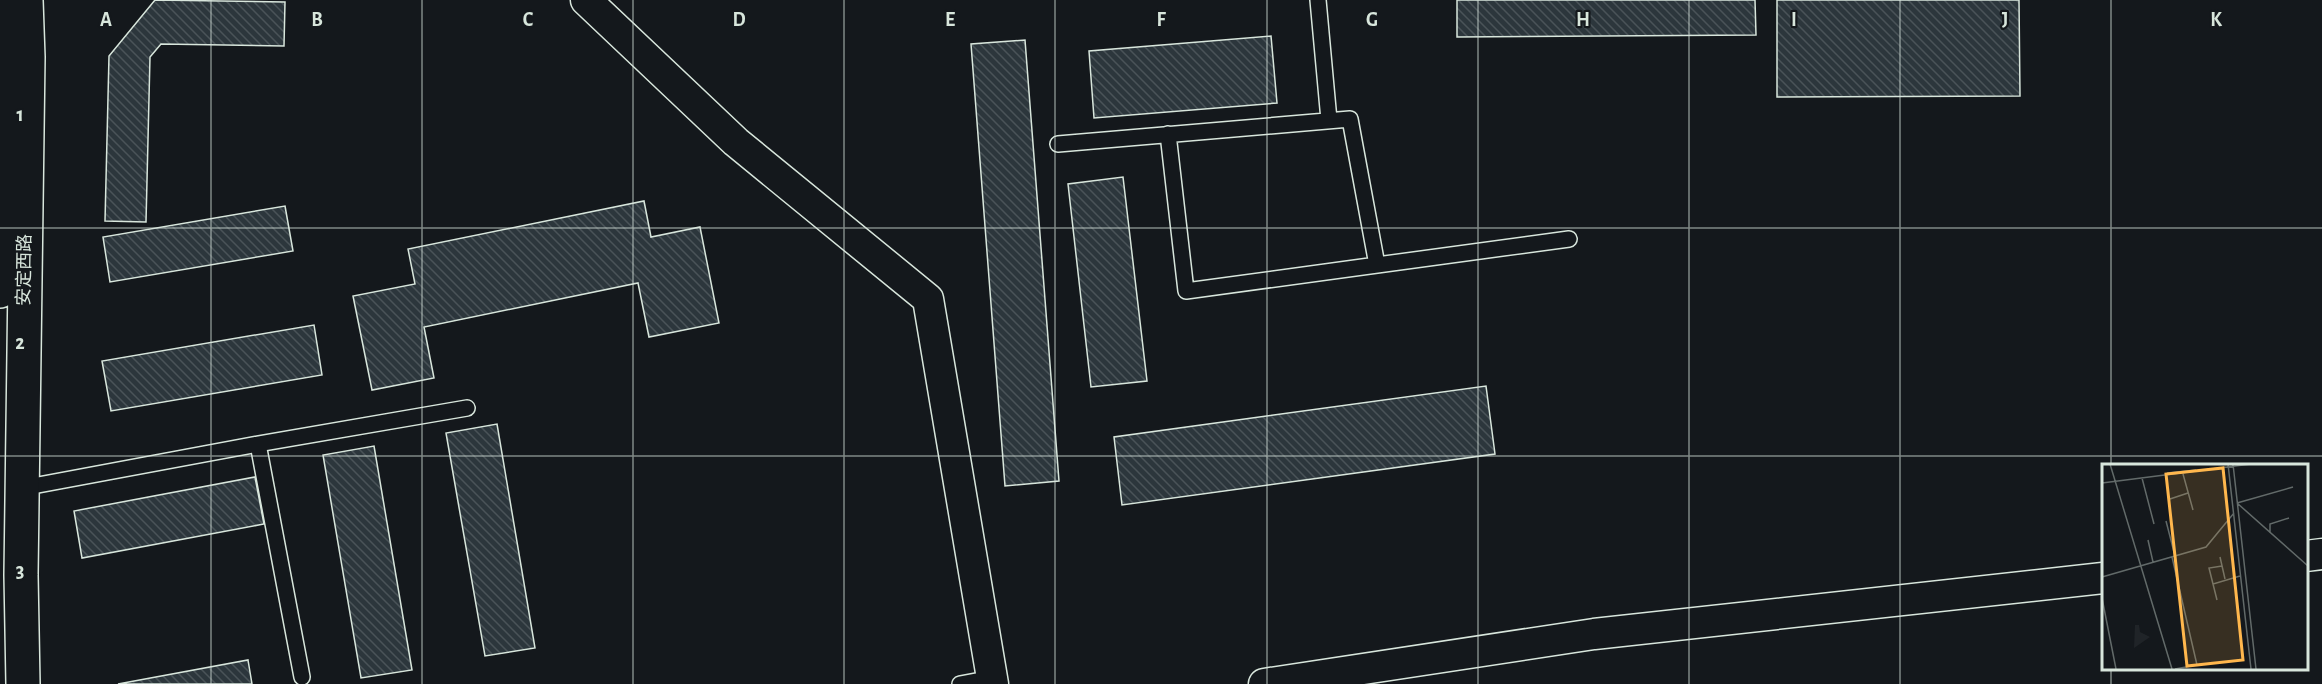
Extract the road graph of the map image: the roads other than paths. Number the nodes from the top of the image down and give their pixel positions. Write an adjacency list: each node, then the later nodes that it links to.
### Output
1 (1, 0): 11 (street, 安定西路)
2 (26, 0): 9 (street, 安定西路)
3 (585, 0): 20 (street)
4 (1318, 0): 5 (lane)
5 (1329, 120): 6 (lane); 10 (lane)
6 (1168, 134): 7 (lane); 10 (lane)
7 (1058, 144)
8 (1569, 239): 10 (lane)
9 (26, 242): 11 (street); 15 (street, 安定西路)
10 (1377, 266)
11 (0, 270): 12 (street, 安定西路)
12 (0, 291)
13 (467, 408): 14 (lane)
14 (258, 444): 15 (lane); 19 (lane)
15 (22, 489): 21 (street, 安定西路)
16 (2322, 554): 17 (street)
17 (2307, 556)
18 (2102, 578): 23 (street)
19 (302, 677)
20 (993, 681): 22 (lane)
21 (23, 684)
22 (960, 684)
23 (1264, 684)

